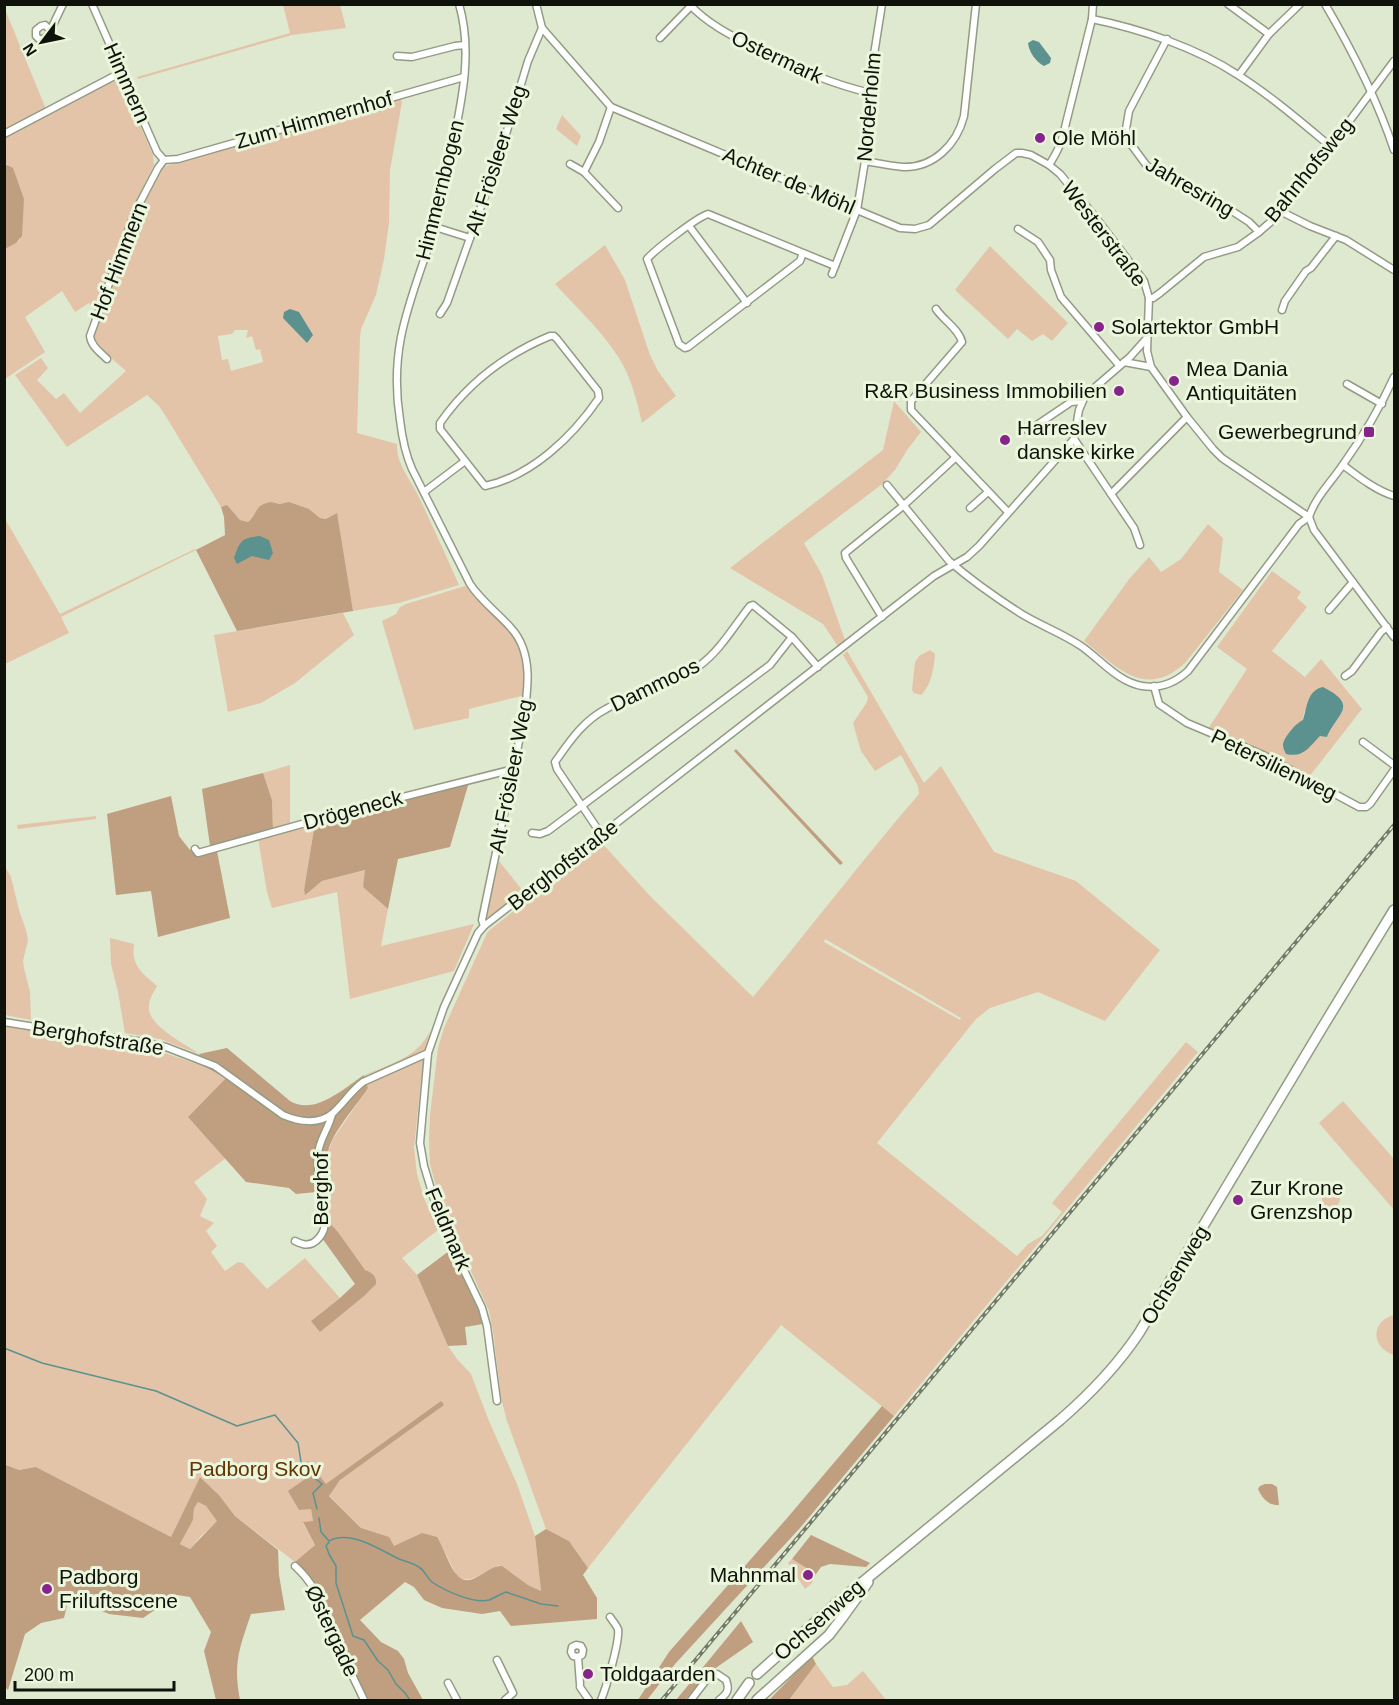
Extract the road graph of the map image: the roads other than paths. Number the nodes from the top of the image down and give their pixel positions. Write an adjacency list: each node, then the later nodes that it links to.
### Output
1 (63, 4): 14 (street)
2 (92, 4): 21 (street, Himmern)
3 (459, 4): 18 (street, Himmernbogen)
4 (536, 4): 13 (street)
5 (882, 4): 24 (street, Norderholm)
6 (976, 4): 31 (street)
7 (1093, 4): 12 (street)
8 (1228, 4): 15 (street)
9 (1300, 4): 15 (street)
10 (1325, 4): 25 (street)
11 (690, 6): 16 (street, Ostermark); 24 (street, Ostermark)
12 (1092, 19): 17 (street); 33 (street)
13 (542, 28): 26 (street, Achter de Möhl); 43 (street, Alt Frösleer Weg)
14 (49, 29)
15 (1269, 34): 22 (street)
16 (660, 38)
17 (1167, 39): 22 (street); 41 (street, Jahresring)
18 (465, 45): 19 (street); 23 (street, Himmernbogen)
19 (397, 56)
20 (1395, 61): 25 (street, Bahnhofsweg)
21 (122, 72): 27 (street); 30 (street, Himmern)
22 (1239, 75): 28 (street)
23 (464, 78): 30 (street, Zum Himmernhof); 39 (street, Himmernbogen)
24 (870, 93): 31 (street, Norderholm)
25 (1371, 93): 28 (street, Bahnhofsweg); 29 (street)
26 (611, 107): 34 (street); 36 (street, Achter de Möhl)
27 (4, 134)
28 (1330, 146): 37 (street, Bahnhofsweg)
29 (1395, 150)
30 (164, 160): 54 (street, Hof Himmern)
31 (865, 161): 36 (street, Norderholm)
32 (570, 164): 34 (street)
33 (1049, 165): 36 (street, Achter de Möhl); 48 (street, Westerstraße)
34 (584, 172): 35 (street)
35 (618, 208)
36 (856, 210): 45 (street, Norderholm)
37 (1282, 212): 41 (street, Bahnhofsweg); 42 (street)
38 (689, 226): 44 (street); 49 (street); 49 (street)
39 (435, 228): 43 (street); 61 (street, Himmernbogen)
40 (1018, 229): 55 (street)
41 (1259, 232): 48 (street, Bahnhofsweg)
42 (1336, 236): 46 (street); 51 (street)
43 (470, 238): 52 (street, Alt Frösleer Weg)
44 (803, 253): 45 (street); 49 (street)
45 (835, 266): 47 (street, Norderholm)
46 (1395, 270)
47 (832, 274)
48 (1149, 298): 53 (street, Westerstraße)
49 (747, 303)
50 (936, 309): 65 (street)
51 (1282, 310)
52 (440, 314)
53 (1147, 338): 55 (street); 56 (street, Westerstraße)
54 (107, 359)
55 (1122, 363): 56 (street); 59 (street)
56 (1151, 367): 62 (street, Westerstraße)
57 (1395, 377): 60 (street)
58 (1347, 384): 60 (street)
59 (1082, 401): 63 (street); 64 (street)
60 (1382, 404): 67 (street)
61 (398, 408): 69 (street, Alt Frösleer Weg)
62 (1187, 417): 71 (street); 76 (street, Westerstraße)
63 (1028, 431)
64 (1074, 439): 71 (street); 75 (street, Berghofstraße)
65 (955, 458): 70 (street); 73 (street)
66 (465, 461): 66 (street); 69 (street)
67 (1343, 465): 72 (street); 76 (street)
68 (887, 485): 73 (street)
69 (424, 492): 90 (street, Alt Frösleer Weg)
70 (988, 492): 74 (street); 75 (street)
71 (1111, 494): 77 (street)
72 (1395, 496)
73 (903, 506): 78 (street); 81 (street)
74 (970, 508)
75 (1008, 512): 78 (street, Berghofstraße)
76 (1309, 517): 79 (street, Westerstraße); 87 (street)
77 (1140, 545)
78 (953, 565): 81 (street, Berghofstraße); 87 (street)
79 (1353, 582): 80 (street); 82 (street, Westerstraße)
80 (1329, 610)
81 (882, 617): 85 (street, Berghofstraße)
82 (1387, 627): 84 (street, Westerstraße); 86 (street)
83 (792, 637): 85 (street, Dammoos); 92 (street, Dammoos); 92 (street, Dammoos)
84 (1395, 637)
85 (818, 667): 94 (street, Berghofstraße)
86 (1346, 676)
87 (1154, 686): 91 (street, Petersilienweg)
88 (1363, 742): 89 (street)
89 (1395, 765)
90 (514, 769): 95 (street, Drögeneck); 97 (street, Alt Frösleer Weg)
91 (1395, 770)
92 (581, 805): 93 (street, Dammoos); 94 (street, Dammoos)
93 (532, 833)
94 (602, 834): 97 (street, Berghofstraße)
95 (195, 849)
96 (1395, 910): 104 (main road, Ochsenweg)
97 (484, 926): 99 (street, Berghofstraße)
98 (4, 1022): 100 (street, Berghofstraße)
99 (428, 1053): 100 (street); 102 (street, Feldmark)
100 (332, 1114): 101 (street, Berghof)
101 (295, 1241)
102 (497, 1401)
103 (295, 1566): 111 (street, Østergade)
104 (874, 1572): 108 (main road, Ochsenweg); 119 (main road, Ochsenweg)
105 (610, 1617): 115 (street)
106 (578, 1657): 114 (street)
107 (497, 1660): 113 (street)
108 (761, 1671)
109 (448, 1683): 112 (street)
110 (749, 1683): 118 (main road)
111 (364, 1701)
112 (457, 1701)
113 (505, 1701)
114 (589, 1701)
115 (601, 1701)
116 (691, 1701): 117 (street)
117 (719, 1701)
118 (737, 1701)
119 (757, 1701)

